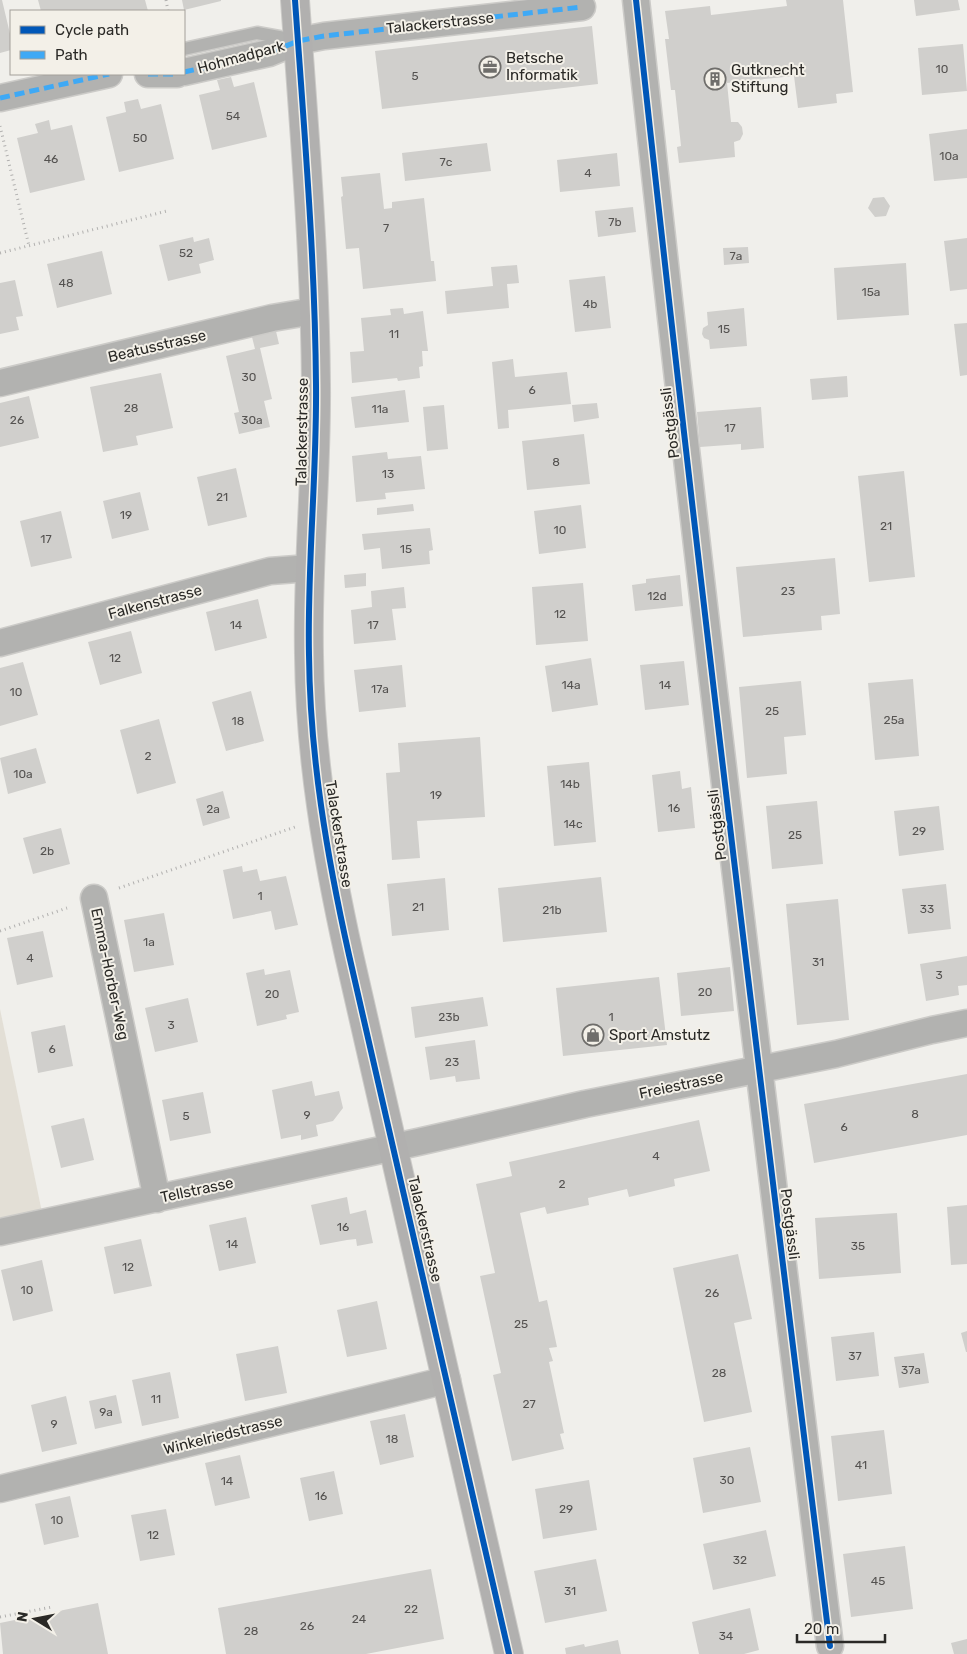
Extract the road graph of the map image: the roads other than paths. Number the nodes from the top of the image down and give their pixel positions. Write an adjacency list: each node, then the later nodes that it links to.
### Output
1 (295, 0): 4 (main road, Talackerstrasse)
2 (636, 0): 15 (street, Postgässli)
3 (582, 8): 4 (street, Talackerstrasse)
4 (298, 41): 5 (lane); 6 (street, Hohmadpark); 9 (main road, Talackerstrasse)
5 (185, 49)
6 (185, 72)
7 (104, 75): 8 (street)
8 (0, 98)
9 (314, 311): 10 (street, Beatusstrasse); 11 (main road, Talackerstrasse)
10 (0, 383)
11 (310, 568): 12 (street, Falkenstrasse); 16 (main road, Talackerstrasse)
12 (0, 643)
13 (94, 898): 17 (street, Emma-Horber-Weg)
14 (967, 1023): 15 (street, Freiestrasse)
15 (758, 1069): 16 (street, Freiestrasse); 21 (street, Postgässli)
16 (394, 1147): 17 (street, Tellstrasse); 19 (main road, Talackerstrasse)
17 (157, 1199): 18 (street, Tellstrasse)
18 (0, 1232)
19 (447, 1380): 20 (street, Winkelriedstrasse); 22 (main road, Talackerstrasse)
20 (0, 1489)
21 (830, 1646)
22 (509, 1654)

